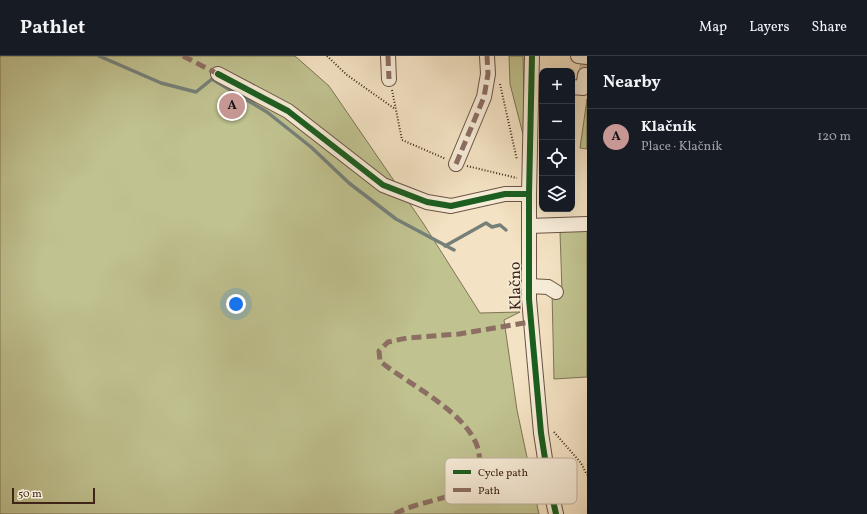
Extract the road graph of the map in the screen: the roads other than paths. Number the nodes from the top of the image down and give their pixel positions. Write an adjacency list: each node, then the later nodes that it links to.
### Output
1 (388, 56): 8 (street)
2 (487, 56): 12 (street)
3 (532, 56): 9 (street, Klačno)
4 (578, 56): 5 (street)
5 (587, 57)
6 (586, 67): 10 (street)
7 (218, 74): 13 (street)
8 (389, 79)
9 (537, 84): 11 (street, Klačno)
10 (575, 87)
11 (536, 149): 13 (street, Klačno)
12 (456, 164)
13 (529, 194): 15 (street, Klačno)
14 (587, 224): 15 (street)
15 (529, 226): 16 (street, Klačno)
16 (528, 286): 17 (street); 18 (street, Klačno)
17 (556, 292)
18 (545, 458)
19 (554, 504): 20 (street, Klačno)
20 (556, 514)

